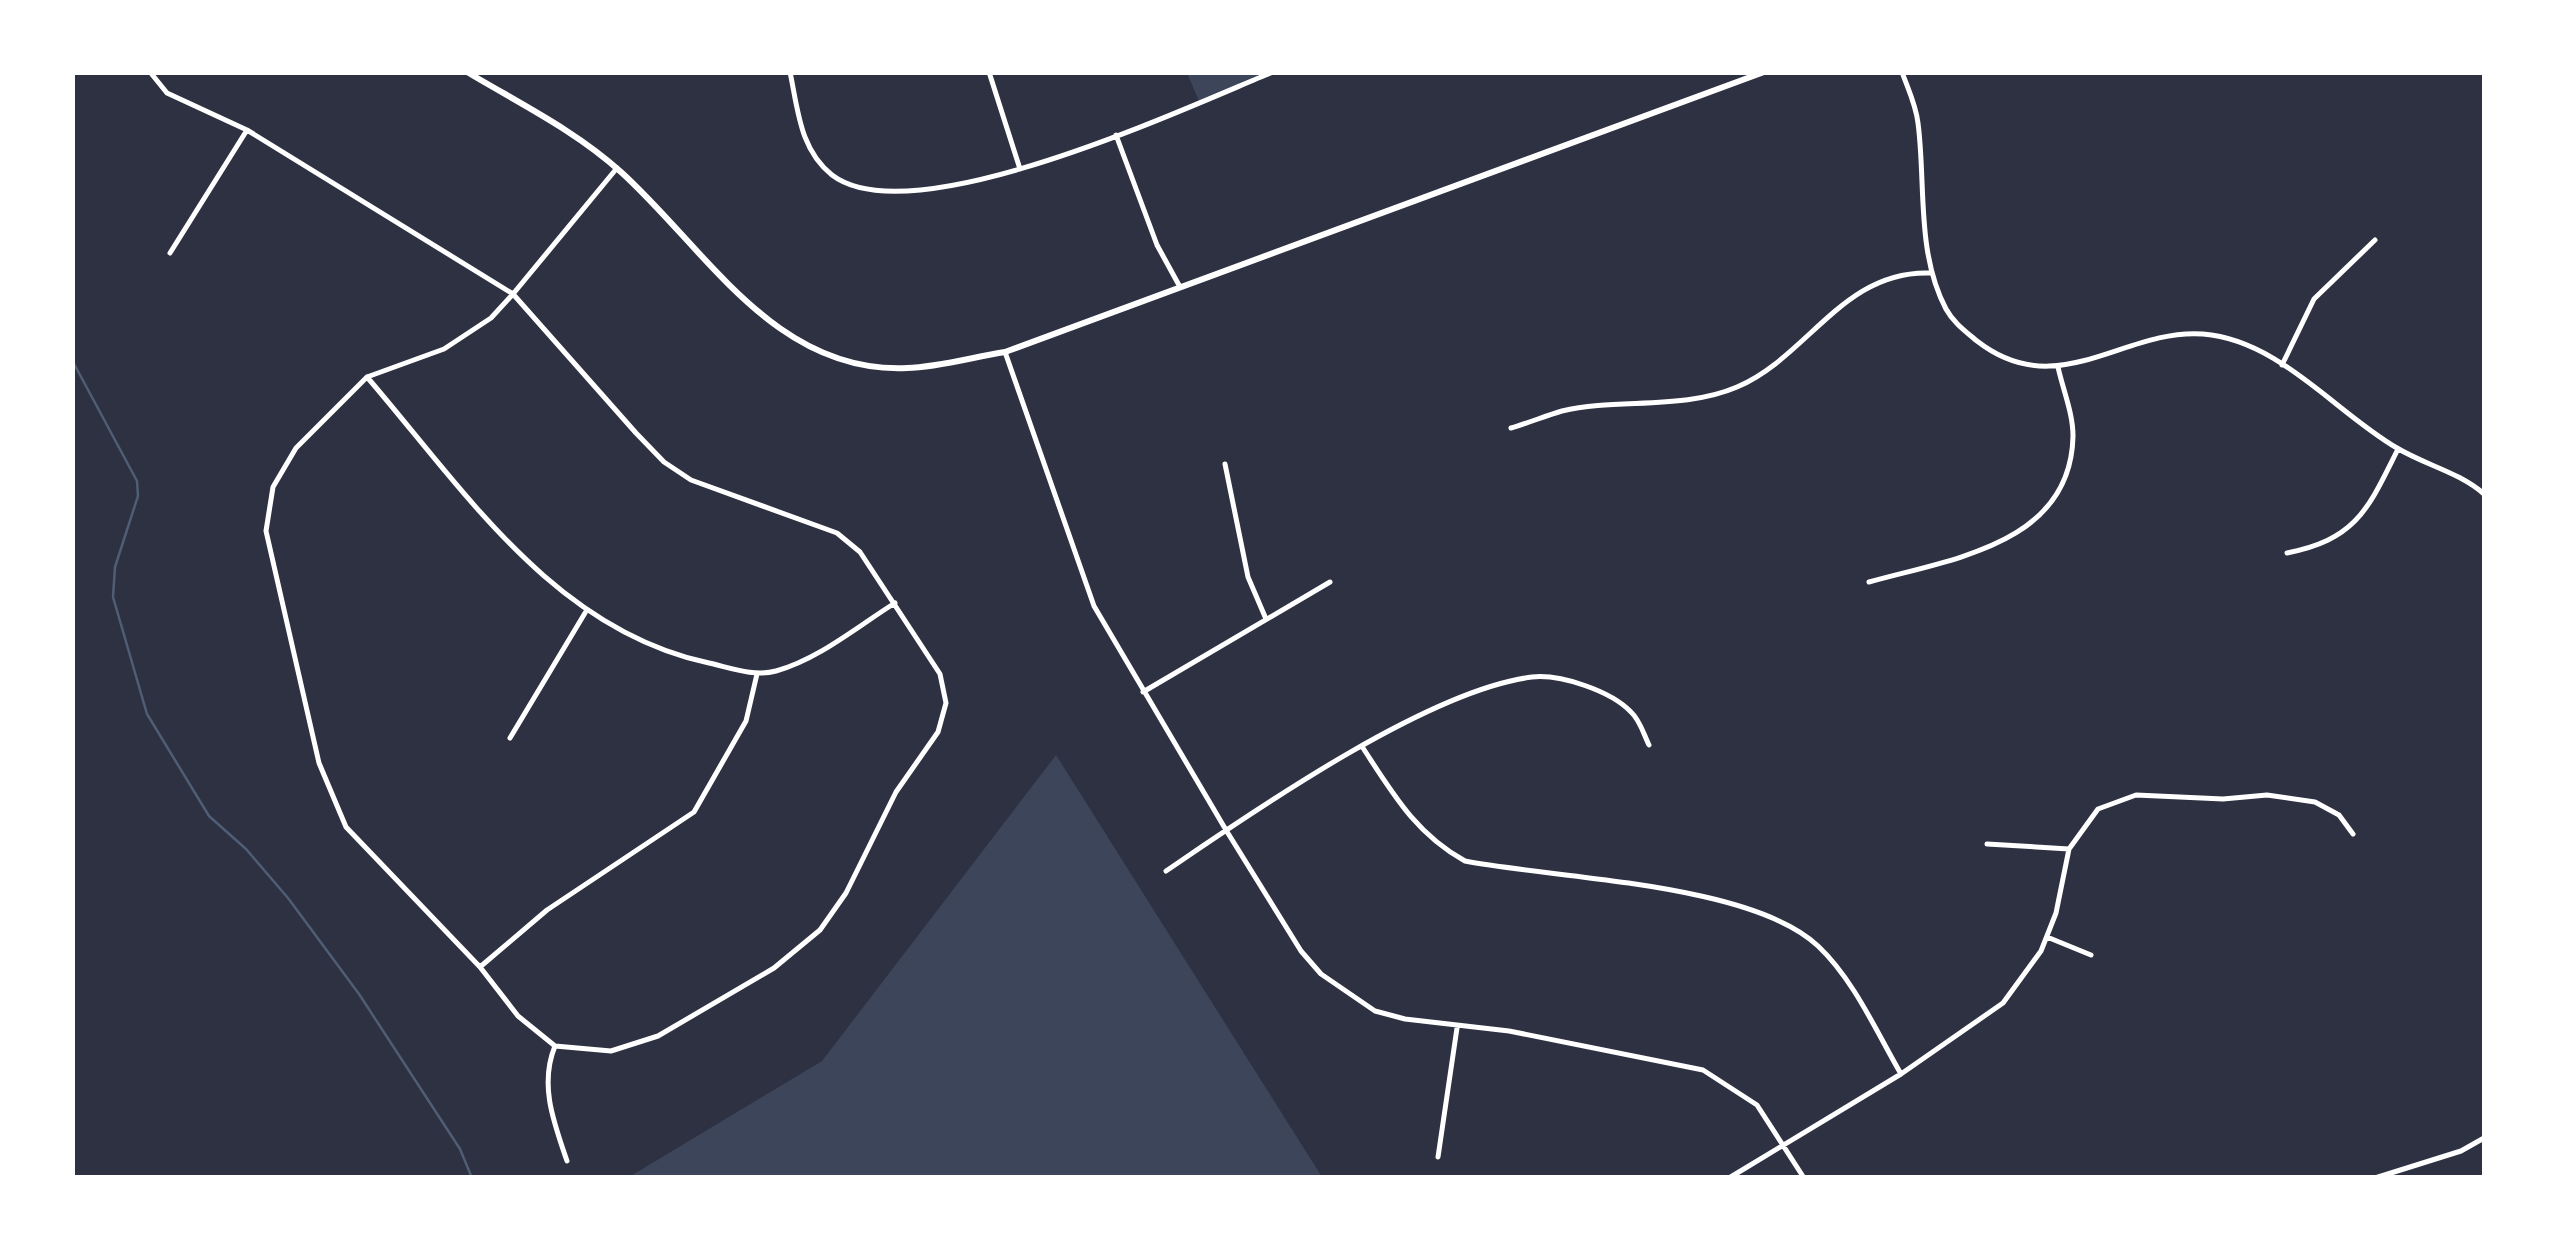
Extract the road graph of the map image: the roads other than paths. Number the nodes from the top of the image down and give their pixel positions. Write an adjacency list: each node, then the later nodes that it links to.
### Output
1 (150, 72): 8 (street)
2 (467, 72): 10 (street)
3 (790, 72): 11 (street)
4 (990, 72): 11 (street)
5 (1273, 72): 9 (street)
6 (1764, 72): 15 (street)
7 (1902, 72): 14 (street)
8 (246, 130): 13 (street); 16 (street)
9 (1116, 135): 11 (street); 15 (street)
10 (617, 168): 16 (street); 17 (street)
11 (1020, 169)
12 (2375, 240): 18 (street)
13 (170, 254)
14 (1930, 274): 19 (street); 21 (street)
15 (1182, 290): 17 (street)
16 (513, 294): 20 (street); 28 (street)
17 (1005, 352): 32 (street)
18 (2282, 365): 19 (street); 22 (street)
19 (2058, 368): 27 (street)
20 (368, 377): 29 (street); 43 (street)
21 (1511, 428)
22 (2398, 449): 24 (street); 25 (street)
23 (1225, 464): 30 (street)
24 (2484, 494)
25 (2287, 553)
26 (1330, 582): 30 (street)
27 (1869, 582)
28 (895, 603): 31 (street); 45 (street)
29 (585, 612): 31 (street); 33 (street)
30 (1266, 619): 32 (street)
31 (757, 674): 43 (street)
32 (1142, 693): 36 (street)
33 (510, 738)
34 (1649, 746): 35 (street)
35 (1363, 748): 36 (street); 46 (street)
36 (1226, 830): 40 (street); 44 (street)
37 (2353, 834): 39 (street)
38 (1987, 844): 39 (street)
39 (2069, 849): 41 (street)
40 (1166, 871)
41 (2047, 938): 42 (street); 46 (street)
42 (2091, 955)
43 (480, 967): 45 (street)
44 (1458, 1028): 48 (street); 49 (street)
45 (555, 1046): 50 (street)
46 (1901, 1074): 48 (street)
47 (2484, 1138): 53 (street)
48 (1784, 1145): 51 (street); 52 (street)
49 (1438, 1157)
50 (566, 1161)
51 (1729, 1178)
52 (1804, 1178)
53 (2375, 1178)

